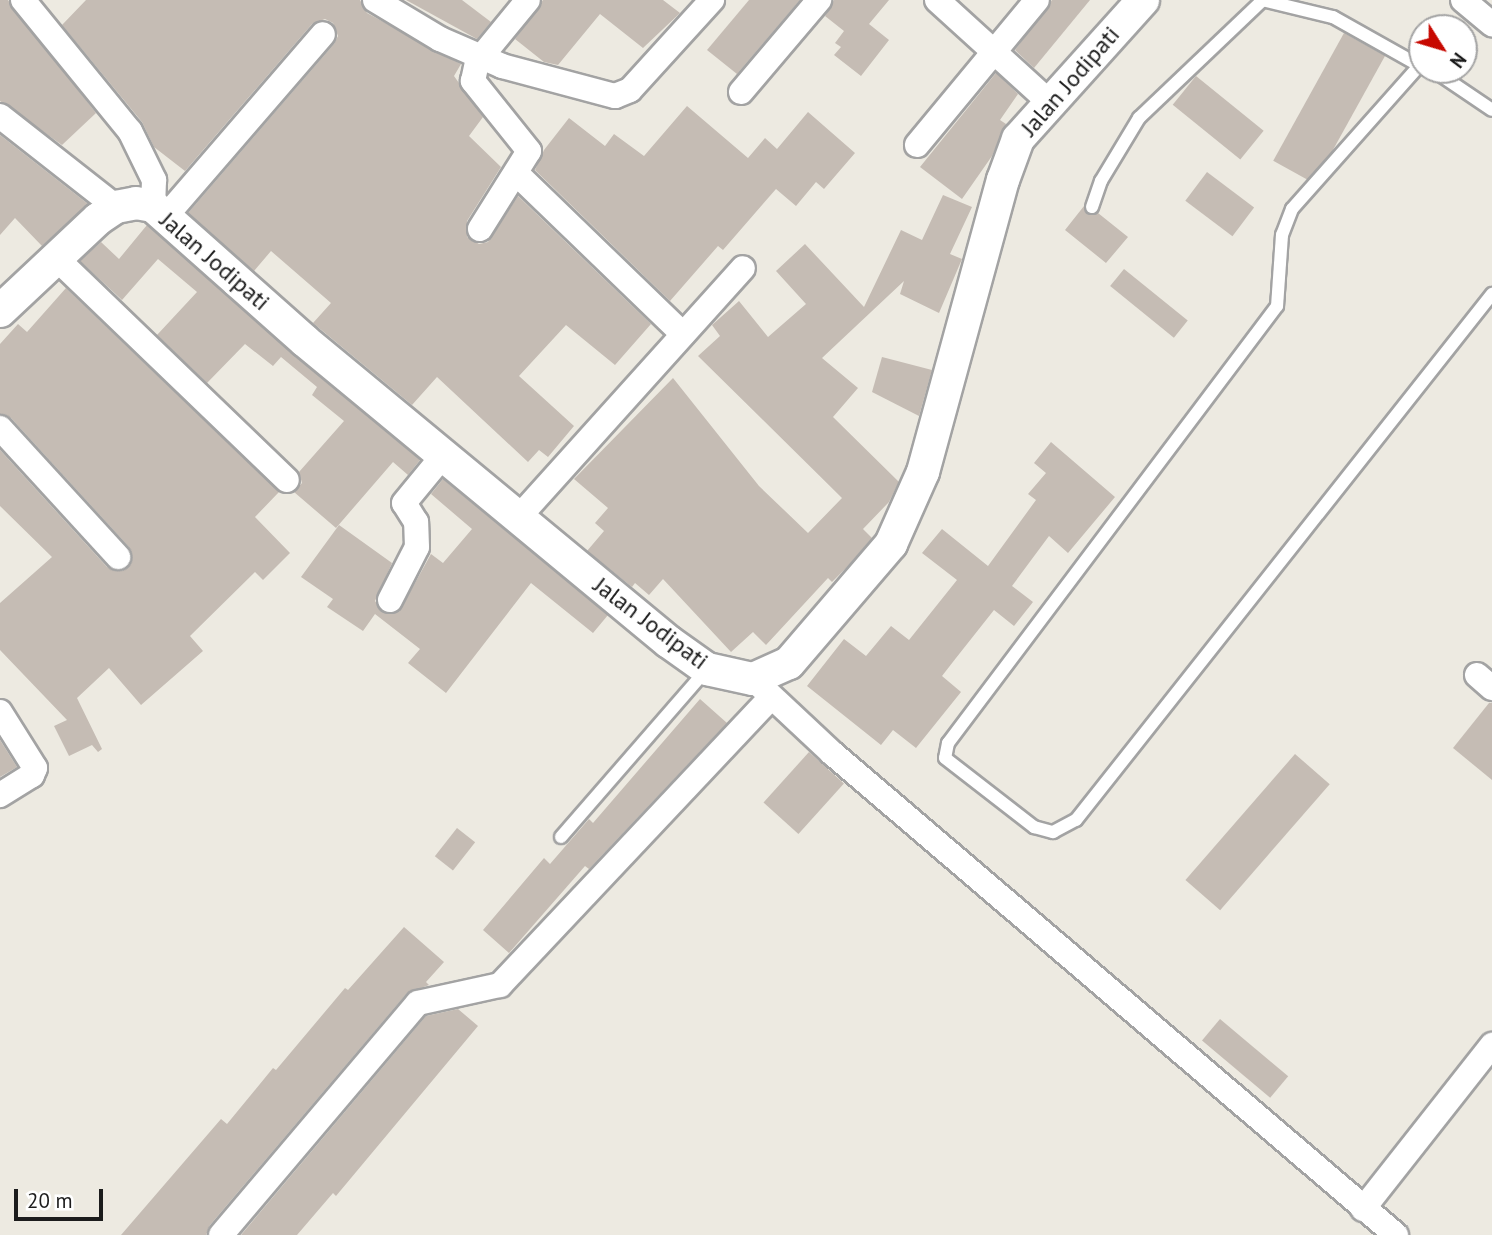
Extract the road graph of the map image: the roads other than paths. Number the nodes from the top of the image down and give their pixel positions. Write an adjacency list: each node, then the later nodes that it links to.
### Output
1 (23, 0): 26 (street)
2 (528, 0): 15 (street)
3 (712, 0): 15 (street)
4 (819, 0): 18 (street)
5 (937, 0): 13 (street)
6 (1037, 0): 13 (street)
7 (1143, 0): 19 (street, Jalan Jodipati)
8 (1263, 0): 14 (lane); 25 (lane)
9 (1462, 0): 11 (street)
10 (377, 1): 15 (street)
11 (1492, 24)
12 (323, 34): 26 (street)
13 (994, 52): 19 (street); 22 (street)
14 (1408, 59)
15 (478, 63): 23 (street)
16 (1408, 79): 30 (lane)
17 (1454, 84): 20 (lane)
18 (741, 92)
19 (1048, 101): 40 (street, Jalan Jodipati)
20 (1492, 110)
21 (0, 116): 24 (street)
22 (917, 145)
23 (516, 173): 27 (street); 32 (street)
24 (116, 207): 26 (street, Jalan Jodipati); 28 (street)
25 (1092, 207)
26 (160, 211): 34 (street, Jalan Jodipati)
27 (480, 229)
28 (54, 257): 31 (street); 35 (street)
29 (743, 268): 32 (street)
30 (1492, 294)
31 (4, 301)
32 (682, 334): 36 (street)
33 (0, 428): 37 (street)
34 (445, 453): 36 (street, Jalan Jodipati); 38 (street)
35 (287, 480)
36 (518, 518): 39 (street, Jalan Jodipati)
37 (118, 557)
38 (390, 600)
39 (707, 668): 40 (street, Jalan Jodipati); 43 (lane)
40 (761, 688): 45 (street); 46 (street)
41 (0, 712): 42 (street)
42 (0, 794)
43 (561, 837)
44 (1492, 1045): 45 (street)
45 (1363, 1209): 47 (street)
46 (221, 1235)
47 (1396, 1235)

